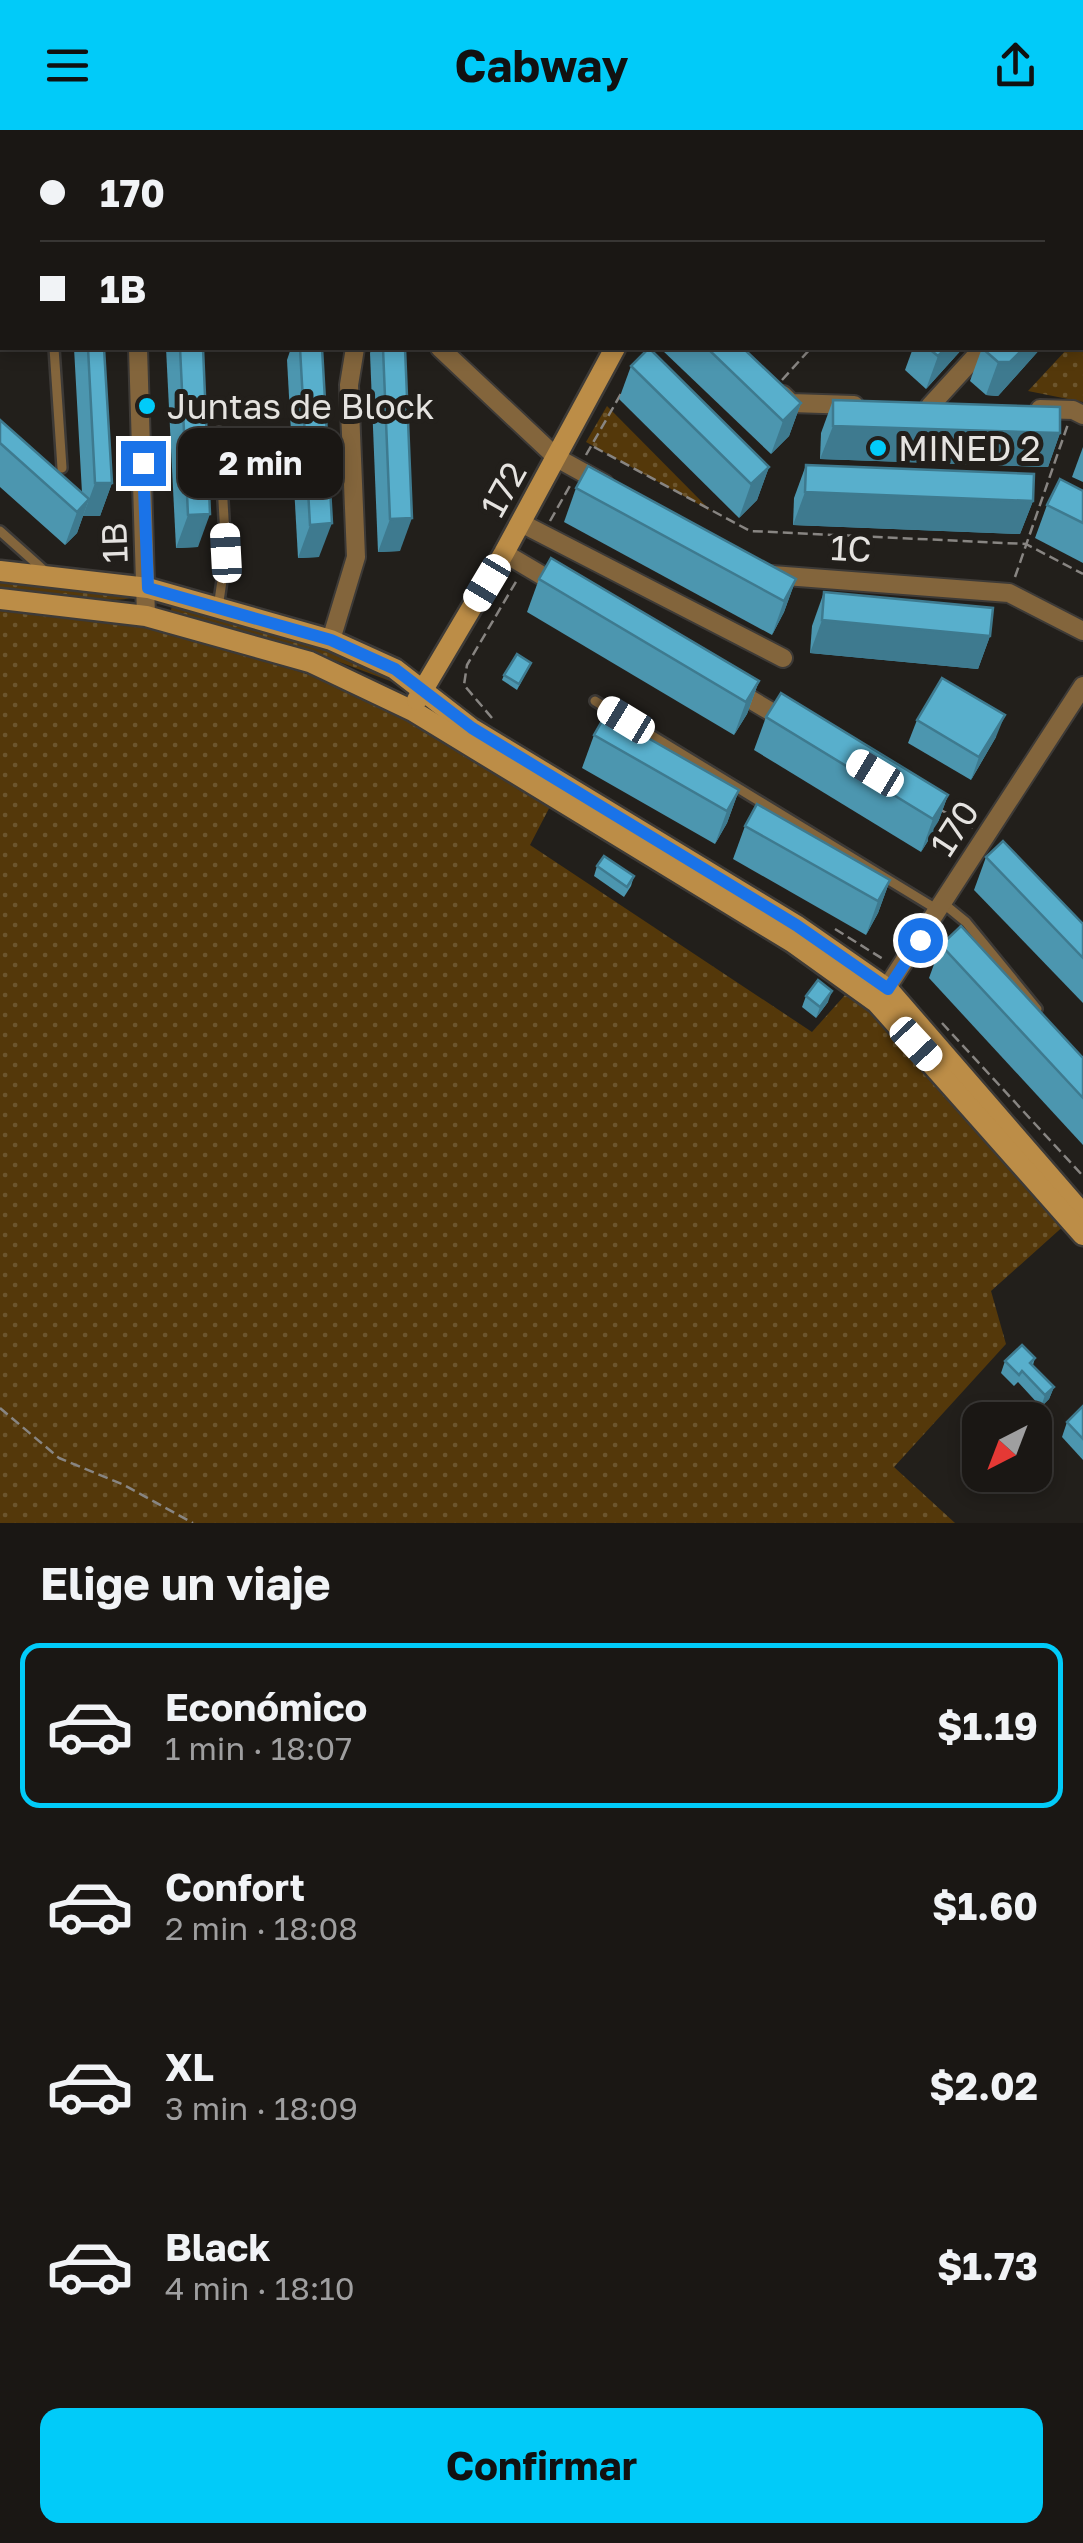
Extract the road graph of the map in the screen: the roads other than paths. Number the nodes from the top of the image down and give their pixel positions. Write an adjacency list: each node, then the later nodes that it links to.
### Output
1 (54, 350): 14 (lane)
2 (138, 350): 22 (street, 1B)
3 (355, 350): 28 (street)
4 (442, 350): 13 (street)
5 (614, 350): 13 (street, 172)
6 (982, 350): 9 (street)
7 (775, 388): 8 (street)
8 (870, 405)
9 (910, 406)
10 (1020, 409): 11 (street)
11 (1078, 413)
12 (219, 432): 25 (lane)
13 (557, 458): 15 (street); 16 (street, 172)
14 (62, 468)
15 (628, 496)
16 (521, 523): 18 (street, 172); 29 (street)
17 (0, 531): 21 (lane)
18 (504, 553): 23 (street); 32 (street, 172)
19 (760, 568): 27 (street, 1C)
20 (0, 571): 21 (street)
21 (49, 575): 22 (street)
22 (148, 588): 25 (street); 26 (street, 1B)
23 (575, 595)
24 (0, 599): 26 (street)
25 (218, 608): 28 (street)
26 (146, 616): 34 (street)
27 (1083, 630)
28 (331, 640): 32 (street)
29 (783, 658)
30 (708, 674): 35 (street)
31 (1083, 686): 36 (street, 170)
32 (422, 687): 34 (street, 172); 37 (street)
33 (594, 701): 36 (lane)
34 (413, 711): 37 (street)
35 (807, 733)
36 (942, 907): 37 (street, 170); 38 (lane)
37 (882, 996): 39 (street); 40 (street)
38 (1049, 1024)
39 (1083, 1214)
40 (1083, 1236)

